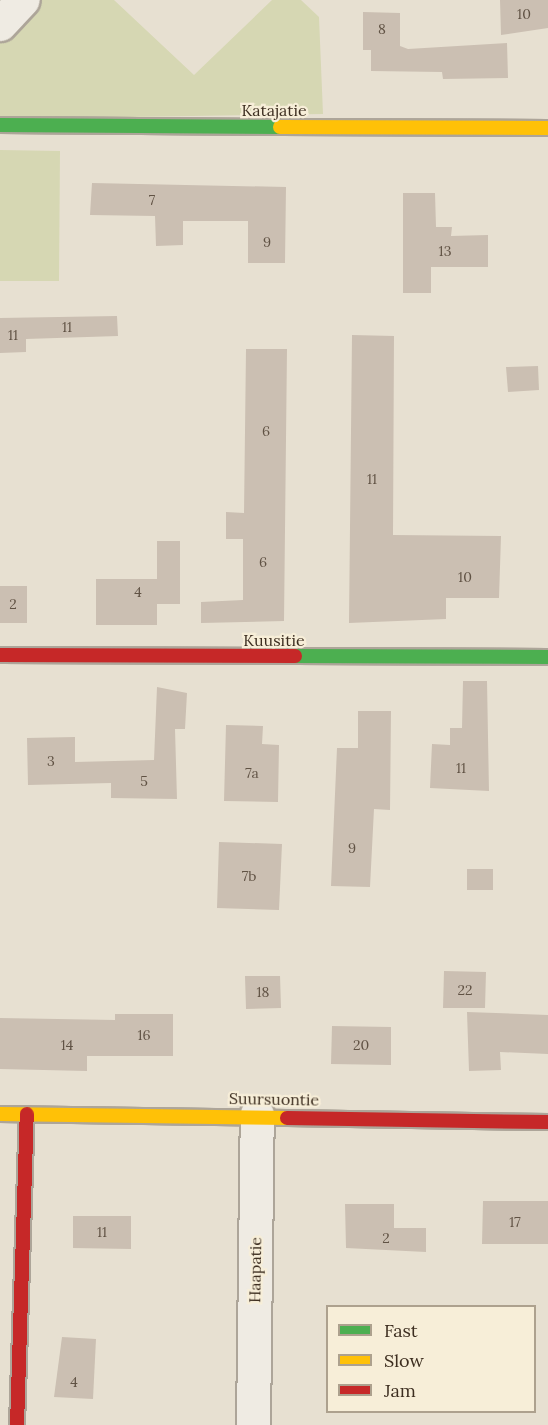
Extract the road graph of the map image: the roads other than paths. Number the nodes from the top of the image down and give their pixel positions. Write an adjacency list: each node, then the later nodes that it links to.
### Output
1 (22, 0): 2 (street)
2 (0, 24)
3 (0, 125): 4 (street, Katajatie)
4 (548, 128)
5 (0, 656): 6 (street, Kuusitie)
6 (548, 657)
7 (0, 1114): 8 (street, Suursuontie)
8 (27, 1114): 9 (street, Suursuontie); 11 (street)
9 (257, 1114): 10 (street, Suursuontie); 12 (street, Haapatie)
10 (548, 1122)
11 (16, 1425)
12 (253, 1425)

